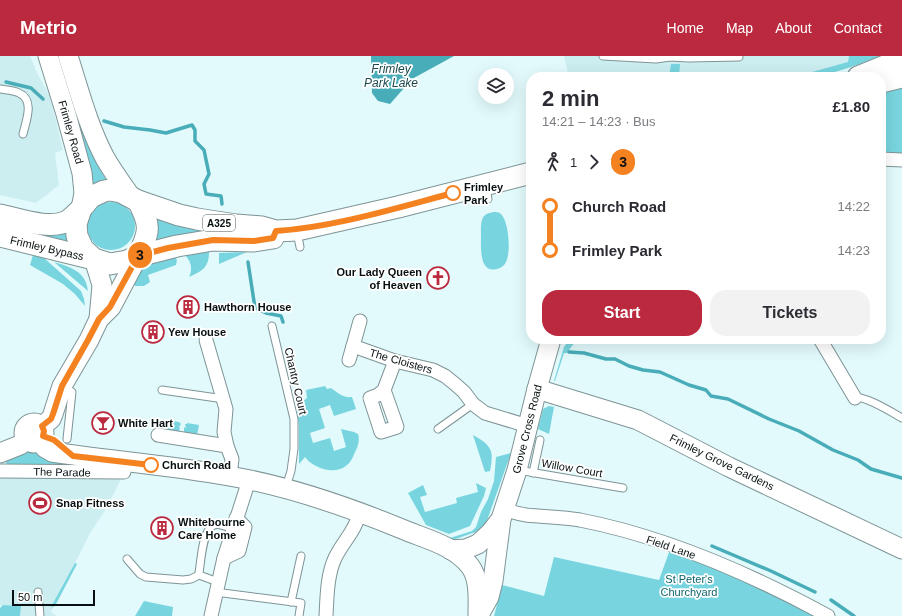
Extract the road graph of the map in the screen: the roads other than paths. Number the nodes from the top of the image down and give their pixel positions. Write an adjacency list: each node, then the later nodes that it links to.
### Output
1 (48, 56): 13 (main road, Frimley Road)
2 (68, 56): 15 (main road, Frimley Road)
3 (603, 56): 4 (lane)
4 (739, 57)
5 (902, 59): 6 (main road)
6 (870, 72)
7 (902, 77): 8 (main road)
8 (886, 81)
9 (0, 89): 10 (lane)
10 (23, 134)
11 (886, 159): 12 (street)
12 (902, 160)
13 (82, 173): 16 (main road, Frimley Road); 18 (main road)
14 (526, 175): 19 (main road, A325)
15 (135, 199): 16 (main road, A325); 19 (main road, A325); 21 (main road)
16 (81, 209): 18 (main road, Frimley Bypass / A325); 22 (main road)
17 (0, 216): 18 (main road, Frimley Bypass / A325)
18 (26, 221)
19 (276, 231): 21 (main road, A325)
20 (0, 236): 22 (main road, Frimley Bypass / A325)
21 (138, 256): 22 (main road, A325); 23 (main road)
22 (94, 259): 23 (main road)
23 (99, 319): 33 (main road)
24 (360, 321): 29 (street)
25 (272, 326): 54 (lane, Chantry Court)
26 (206, 340): 37 (street)
27 (550, 344): 32 (main road, Grove Cross Road)
28 (823, 344): 36 (street)
29 (353, 346): 30 (street); 31 (street, The Cloisters)
30 (349, 360)
31 (395, 361): 35 (street); 38 (street, The Cloisters)
32 (537, 389): 42 (main road, Grove Cross Road); 58 (main road, Frimley Grove Gardens)
33 (70, 390): 41 (main road); 46 (lane)
34 (162, 390): 37 (lane)
35 (384, 390)
36 (855, 398): 39 (lane)
37 (224, 399): 45 (street)
38 (473, 404): 40 (lane); 42 (street, The Cloisters)
39 (902, 418)
40 (438, 429)
41 (35, 433): 44 (main road); 46 (main road); 47 (main road)
42 (534, 433): 50 (main road, Grove Cross Road)
43 (158, 435): 45 (street)
44 (0, 439)
45 (227, 446): 51 (street)
46 (70, 447): 48 (main road)
47 (0, 453)
48 (123, 463): 49 (street, The Parade); 51 (main road)
49 (0, 471)
50 (525, 471): 53 (lane, Willow Court); 56 (main road, Grove Cross Road)
51 (230, 476): 52 (main road)
52 (249, 480): 54 (main road); 57 (street)
53 (623, 488)
54 (285, 489): 55 (main road)
55 (360, 512): 59 (main road); 69 (street)
56 (503, 515): 59 (main road, Grove Cross Road); 70 (main road, Grove Cross Road); 71 (street, Field Lane)
57 (235, 523): 62 (lane); 63 (street)
58 (902, 549)
59 (451, 550): 70 (main road)
60 (301, 556): 65 (lane)
61 (127, 559): 62 (lane)
62 (199, 575): 63 (lane)
63 (216, 587): 65 (lane); 67 (street)
64 (38, 592): 66 (lane)
65 (291, 602): 68 (lane)
66 (40, 616)
67 (211, 616)
68 (299, 616)
69 (326, 616)
70 (478, 616)
71 (828, 616)

